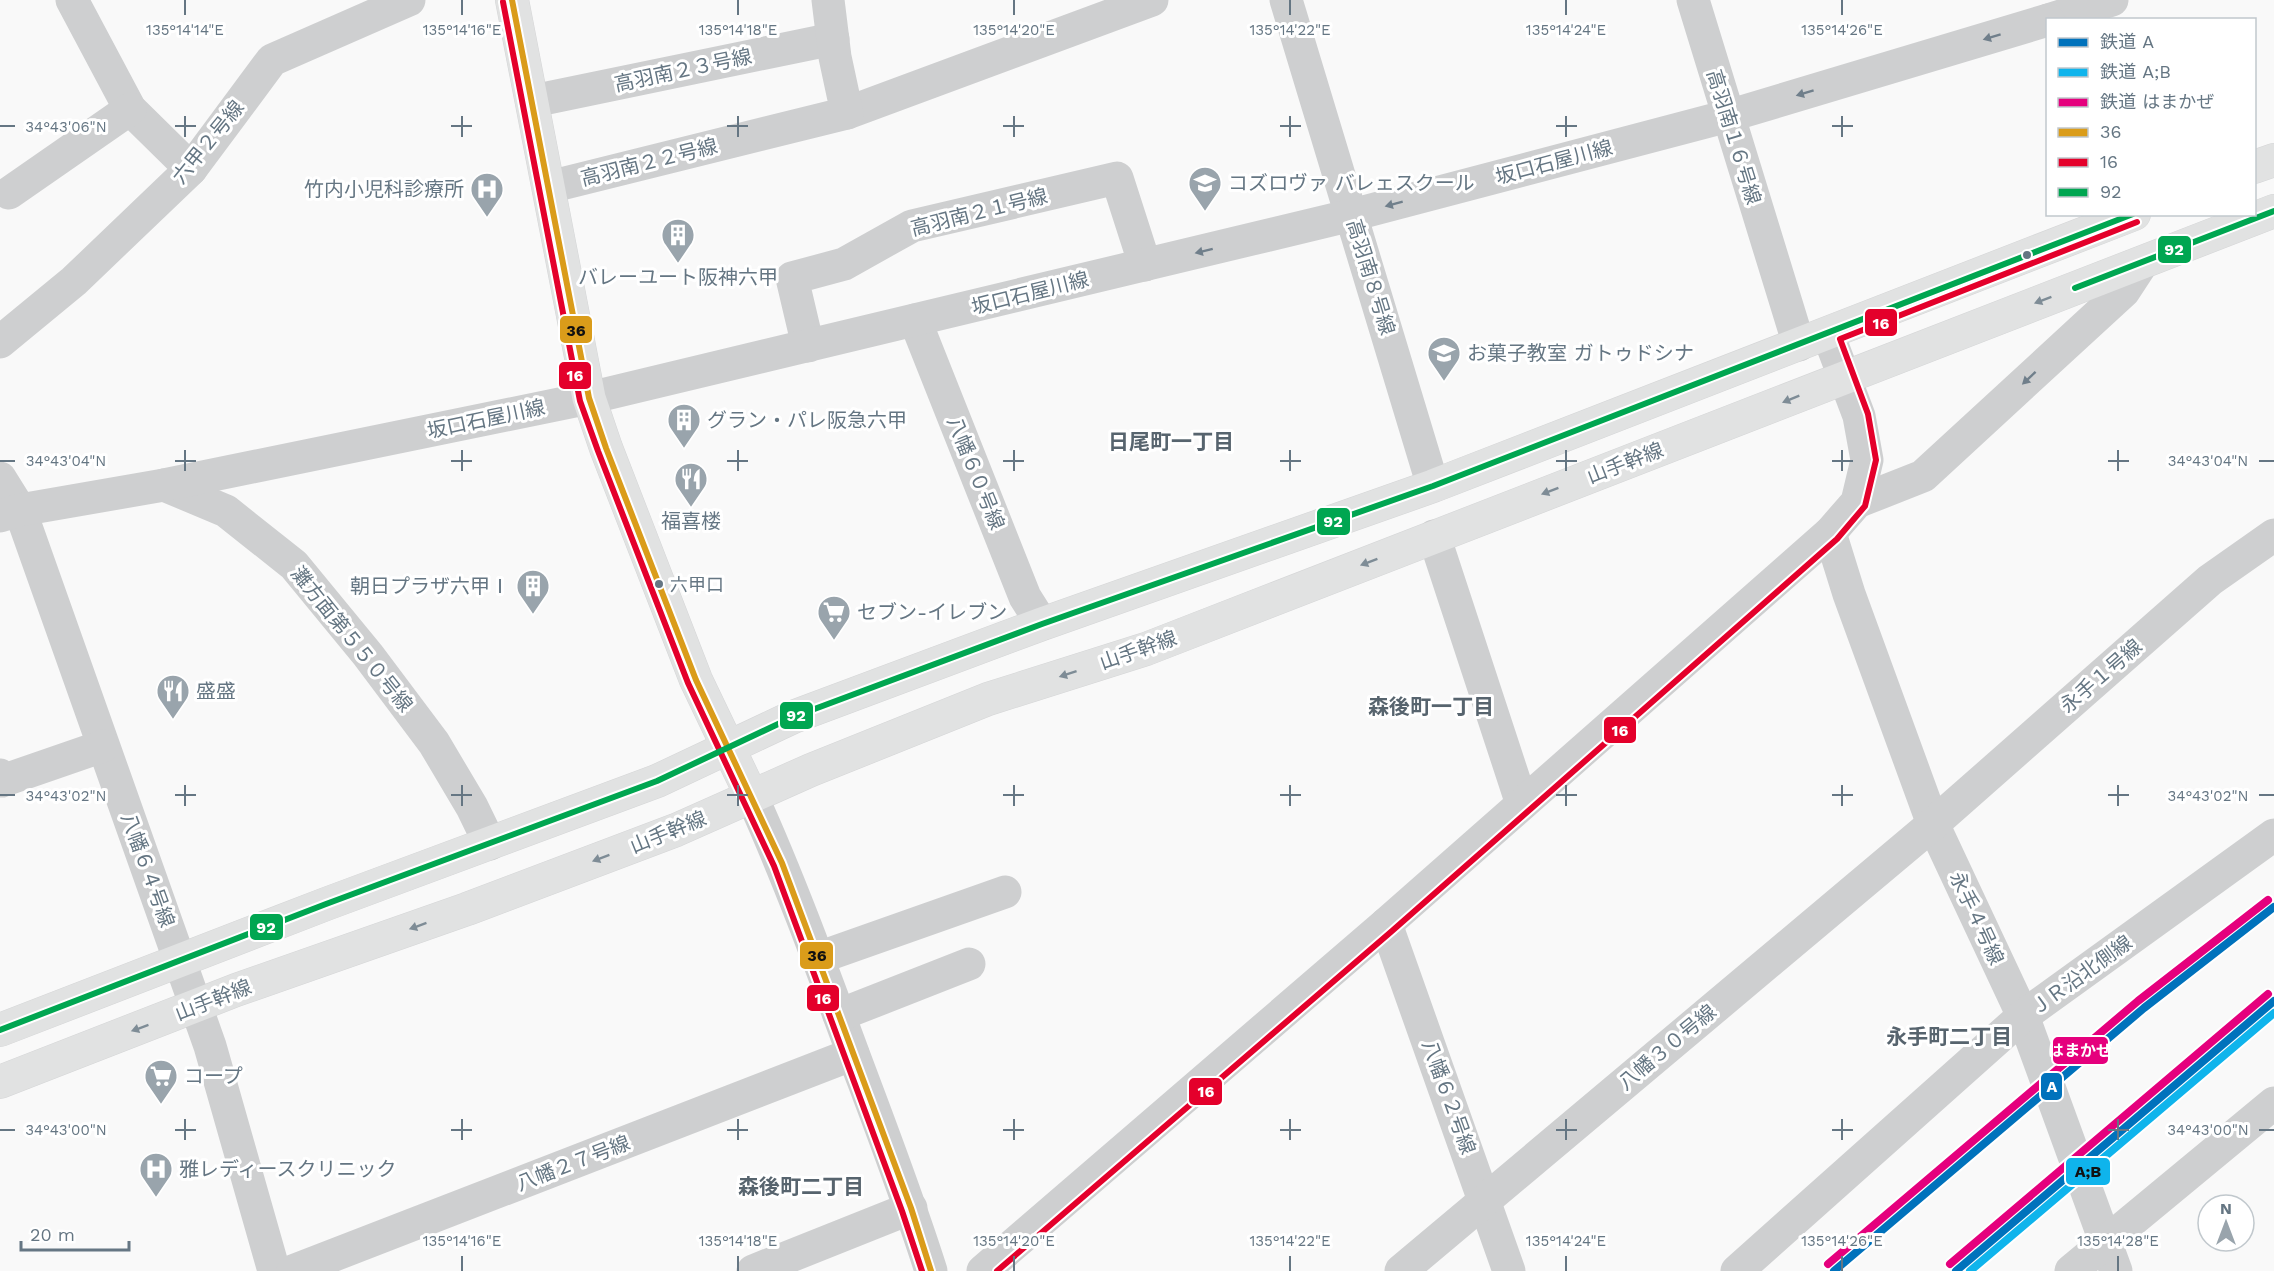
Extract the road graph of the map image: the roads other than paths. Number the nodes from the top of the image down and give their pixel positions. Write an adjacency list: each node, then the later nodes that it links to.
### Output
1 (72, 0): 13 (street)
2 (409, 0): 18 (street, 六甲２号線)
3 (512, 0): 12 (main road)
4 (828, 0): 11 (street)
5 (1152, 0): 14 (street, 高羽南２２号線)
6 (1286, 0): 22 (street, 高羽南８号線)
7 (1693, 0): 15 (street, 高羽南１６号線)
8 (2112, 0): 9 (street, 坂口石屋川線)
9 (2054, 18)
10 (2046, 21): 15 (street, 坂口石屋川線, one-way to 15)
11 (833, 39): 12 (street, 高羽南２３号線); 14 (street)
12 (533, 101): 19 (main road)
13 (130, 109): 18 (street); 20 (street)
14 (847, 113): 19 (street, 高羽南２２号線)
15 (1728, 116): 22 (street, 坂口石屋川線, one-way to 22); 27 (street, 高羽南１６号線)
16 (2274, 160): 17 (main road)
17 (2256, 166)
18 (191, 169): 28 (street, 六甲２号線)
19 (549, 187): 31 (main road)
20 (9, 194)
21 (2274, 211): 24 (main road, 山手幹線)
22 (1352, 215): 25 (street, 坂口石屋川線, one-way to 25); 34 (street, 高羽南８号線)
23 (2129, 216): 27 (main road)
24 (2143, 262): 30 (main road, 山手幹線, one-way to 30); 35 (street, one-way to 35)
25 (1145, 265): 26 (street, 坂口石屋川線); 29 (street, 高羽南２１号線)
26 (915, 320): 29 (street, 坂口石屋川線); 40 (street, 八幡６０号線)
27 (1814, 339): 30 (street, 高羽南１６号線); 34 (main road)
28 (0, 342)
29 (808, 346): 31 (street, 坂口石屋川線)
30 (1845, 376): 35 (street, 高羽南１６号線); 39 (main road, 山手幹線, one-way to 39)
31 (590, 398): 33 (street, 坂口石屋川線); 42 (main road)
32 (0, 478): 36 (street, 八幡６４号線)
33 (164, 485): 36 (street, 坂口石屋川線); 48 (street, 灘方面第５５０号線)
34 (1433, 486): 40 (main road)
35 (1857, 502): 37 (street)
36 (10, 513): 41 (street, 八幡６４号線)
37 (1830, 533): 45 (street); 46 (street, 永手４号線)
38 (2274, 535): 46 (street, 永手１号線)
39 (1434, 536): 44 (main road, 山手幹線, one-way to 44); 45 (street)
40 (1042, 624): 42 (main road)
41 (103, 746): 43 (street); 52 (street, 八幡６４号線)
42 (730, 748): 44 (main road); 48 (main road)
43 (0, 775)
44 (753, 797): 51 (street); 54 (main road, 山手幹線, one-way to 54)
45 (1522, 804): 50 (street)
46 (1934, 824): 56 (street, 永手４号線); 61 (street, 八幡３０号線)
47 (2274, 835): 56 (street, ＪＲ沿北側線)
48 (490, 844): 52 (main road)
49 (1005, 892): 51 (street)
50 (1386, 924): 61 (street, 八幡６２号線); 68 (street)
51 (818, 958): 55 (street)
52 (180, 961): 54 (street, 八幡６４号線); 57 (main road)
53 (969, 964): 55 (street)
54 (195, 1007): 59 (main road, 山手幹線, one-way to 59); 64 (street, 八幡６４号線)
55 (839, 1014): 58 (street)
56 (2024, 1016): 63 (street, 永手４号線); 71 (street, ＪＲ沿北側線)
57 (0, 1030)
58 (853, 1054): 62 (street); 65 (street, 八幡２７号線)
59 (0, 1082)
60 (2274, 1103): 63 (street)
61 (1485, 1199): 69 (street, 八幡３０号線); 70 (street, 八幡６２号線)
62 (911, 1208): 66 (street); 67 (street)
63 (2110, 1256): 72 (street)
64 (274, 1271)
65 (293, 1271)
66 (753, 1271)
67 (931, 1271)
68 (983, 1271)
69 (1401, 1271)
70 (1509, 1271)
71 (1737, 1271)
72 (2071, 1271)

